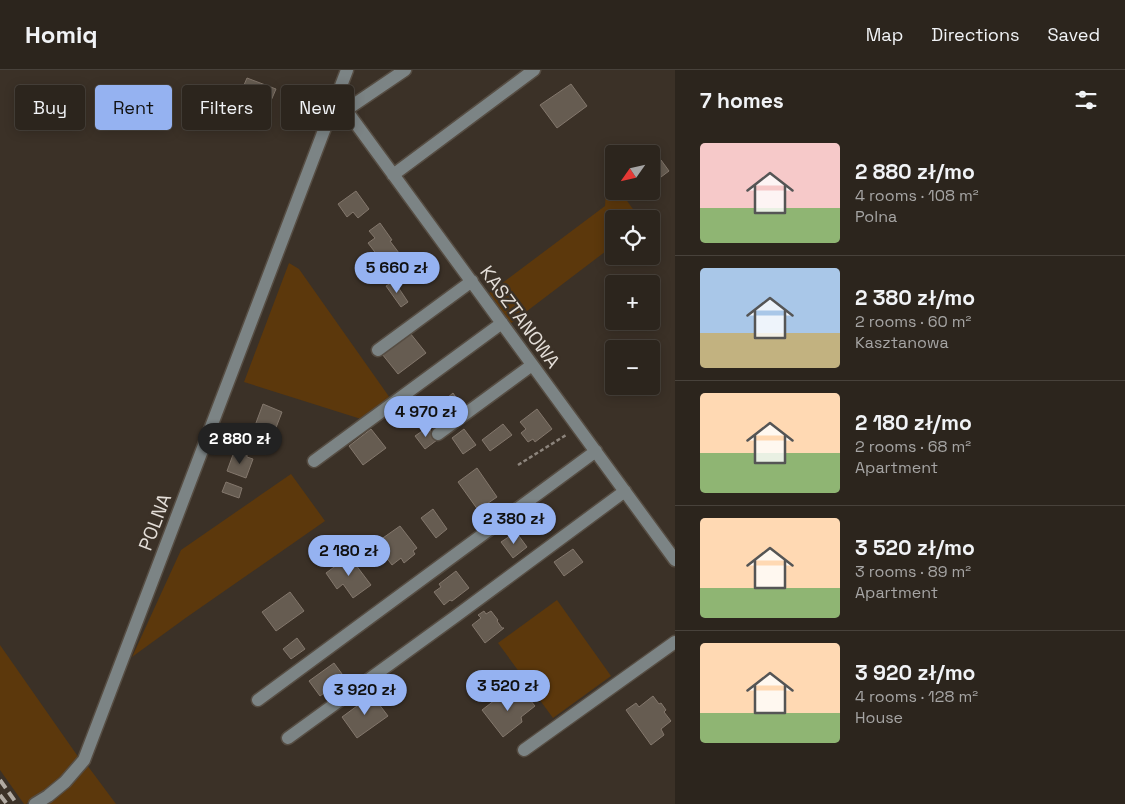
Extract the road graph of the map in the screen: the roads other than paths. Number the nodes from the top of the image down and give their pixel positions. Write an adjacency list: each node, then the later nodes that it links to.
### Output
1 (347, 70): 4 (street, POLNA)
2 (405, 70): 5 (street)
3 (534, 70): 8 (street)
4 (341, 85)
5 (354, 105)
6 (354, 121): 8 (street, KASZTANOWA)
7 (324, 130): 22 (street, POLNA)
8 (393, 175): 9 (street, KASZTANOWA)
9 (472, 281): 10 (street, KASZTANOWA); 11 (street)
10 (502, 323): 12 (street, KASZTANOWA); 15 (street)
11 (378, 350)
12 (532, 365): 13 (street); 14 (street, KASZTANOWA)
13 (438, 434)
14 (596, 451): 16 (street, KASZTANOWA); 19 (street)
15 (314, 461)
16 (625, 491): 17 (street, KASZTANOWA); 20 (street)
17 (675, 560)
18 (675, 642): 21 (street)
19 (258, 700)
20 (288, 738)
21 (524, 750)
22 (35, 804)

